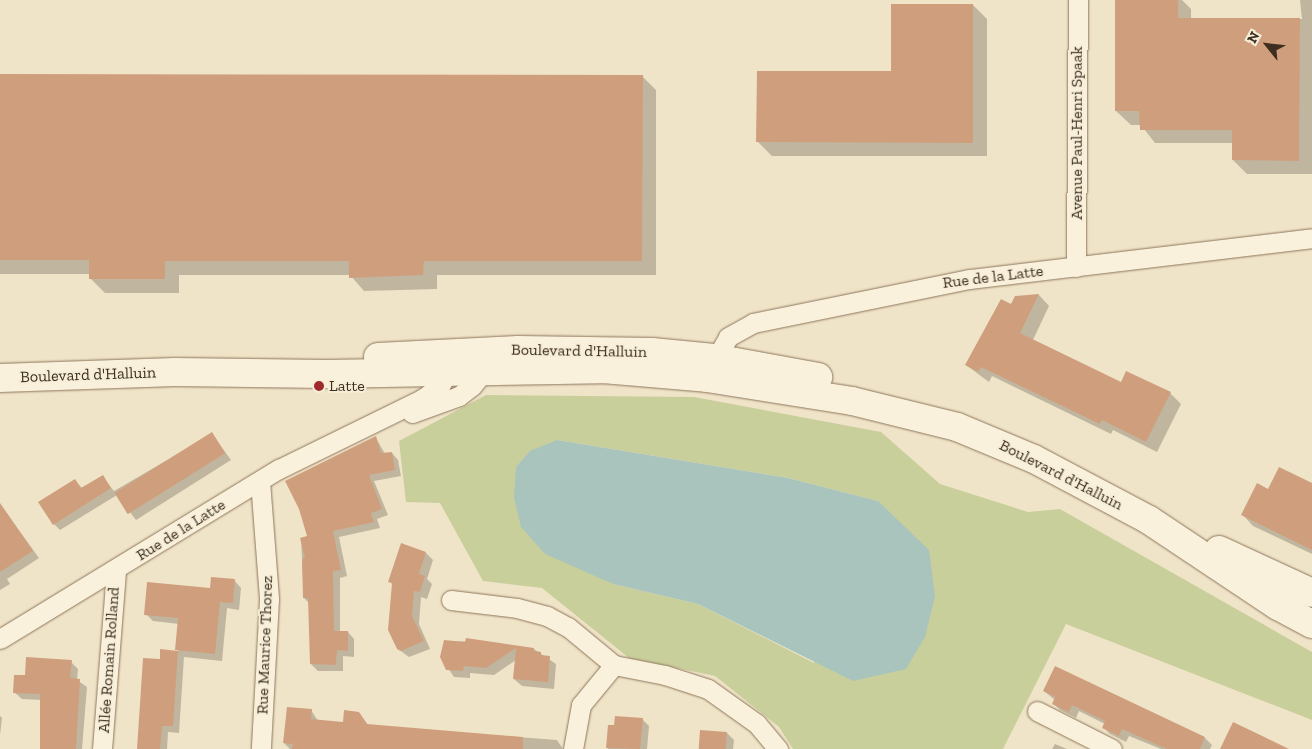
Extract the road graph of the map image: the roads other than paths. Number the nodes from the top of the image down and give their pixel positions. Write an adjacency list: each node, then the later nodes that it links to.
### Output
1 (1078, 0): 3 (street, Avenue Paul-Henri Spaak)
2 (1312, 238): 3 (street, Rue de la Latte)
3 (1076, 266): 6 (street, Rue de la Latte)
4 (490, 362): 5 (main road, Boulevard d'Halluin); 6 (main road, Boulevard d'Halluin); 8 (street, Rue de la Latte)
5 (452, 363): 7 (main road, Boulevard d'Halluin); 8 (street, Rue de la Latte)
6 (711, 368): 10 (main road, Boulevard d'Halluin)
7 (0, 378)
8 (365, 426): 9 (street, Rue de la Latte)
9 (260, 481): 11 (street, Rue de la Latte); 20 (street, Rue Maurice Thorez)
10 (1149, 520): 12 (main road, Boulevard d'Halluin); 14 (main road, Boulevard d'Halluin)
11 (116, 570): 15 (street, Rue de la Latte); 19 (street, Allée Romain Rolland)
12 (1312, 593)
13 (451, 600): 16 (street)
14 (1312, 624)
15 (0, 640)
16 (614, 665): 21 (street); 22 (street)
17 (1037, 711): 18 (street)
18 (1109, 748)
19 (102, 749)
20 (261, 749)
21 (573, 749)
22 (778, 749)

